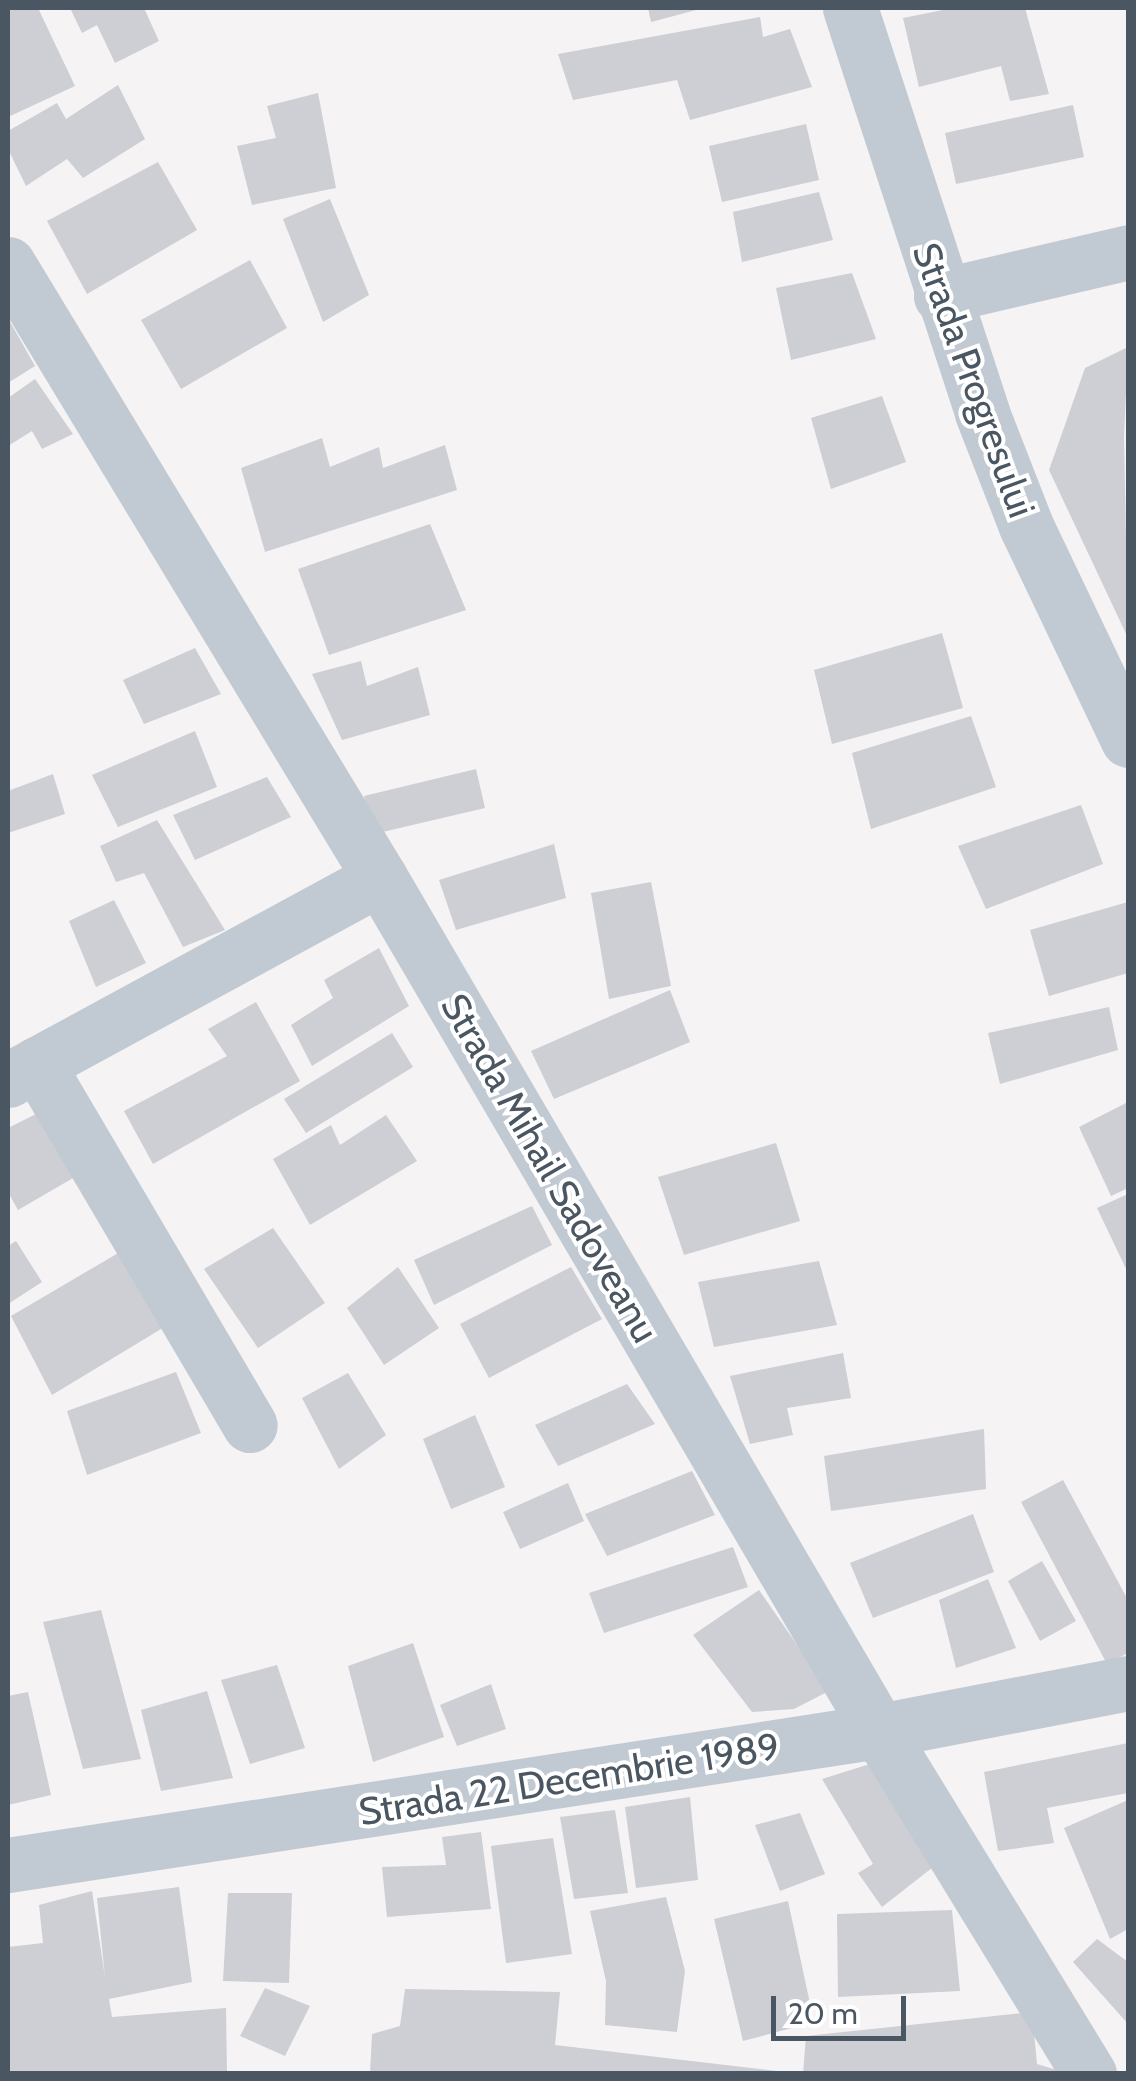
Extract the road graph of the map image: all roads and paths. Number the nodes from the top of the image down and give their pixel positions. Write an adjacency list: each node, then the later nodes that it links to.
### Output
1 (850, 8): 4 (street, Strada Progresului)
2 (1128, 252): 4 (street)
3 (8, 264): 6 (street, Strada Mihail Sadoveanu)
4 (941, 296): 5 (street, Strada Progresului)
5 (1128, 740)
6 (380, 878): 7 (street); 10 (street, Strada Mihail Sadoveanu)
7 (22, 1072): 8 (street)
8 (250, 1425)
9 (1128, 1683): 10 (street, Strada 22 Decembrie 1989)
10 (879, 1731): 11 (street, Strada 22 Decembrie 1989); 12 (street, Strada Mihail Sadoveanu)
11 (8, 1865)
12 (1089, 2074)

